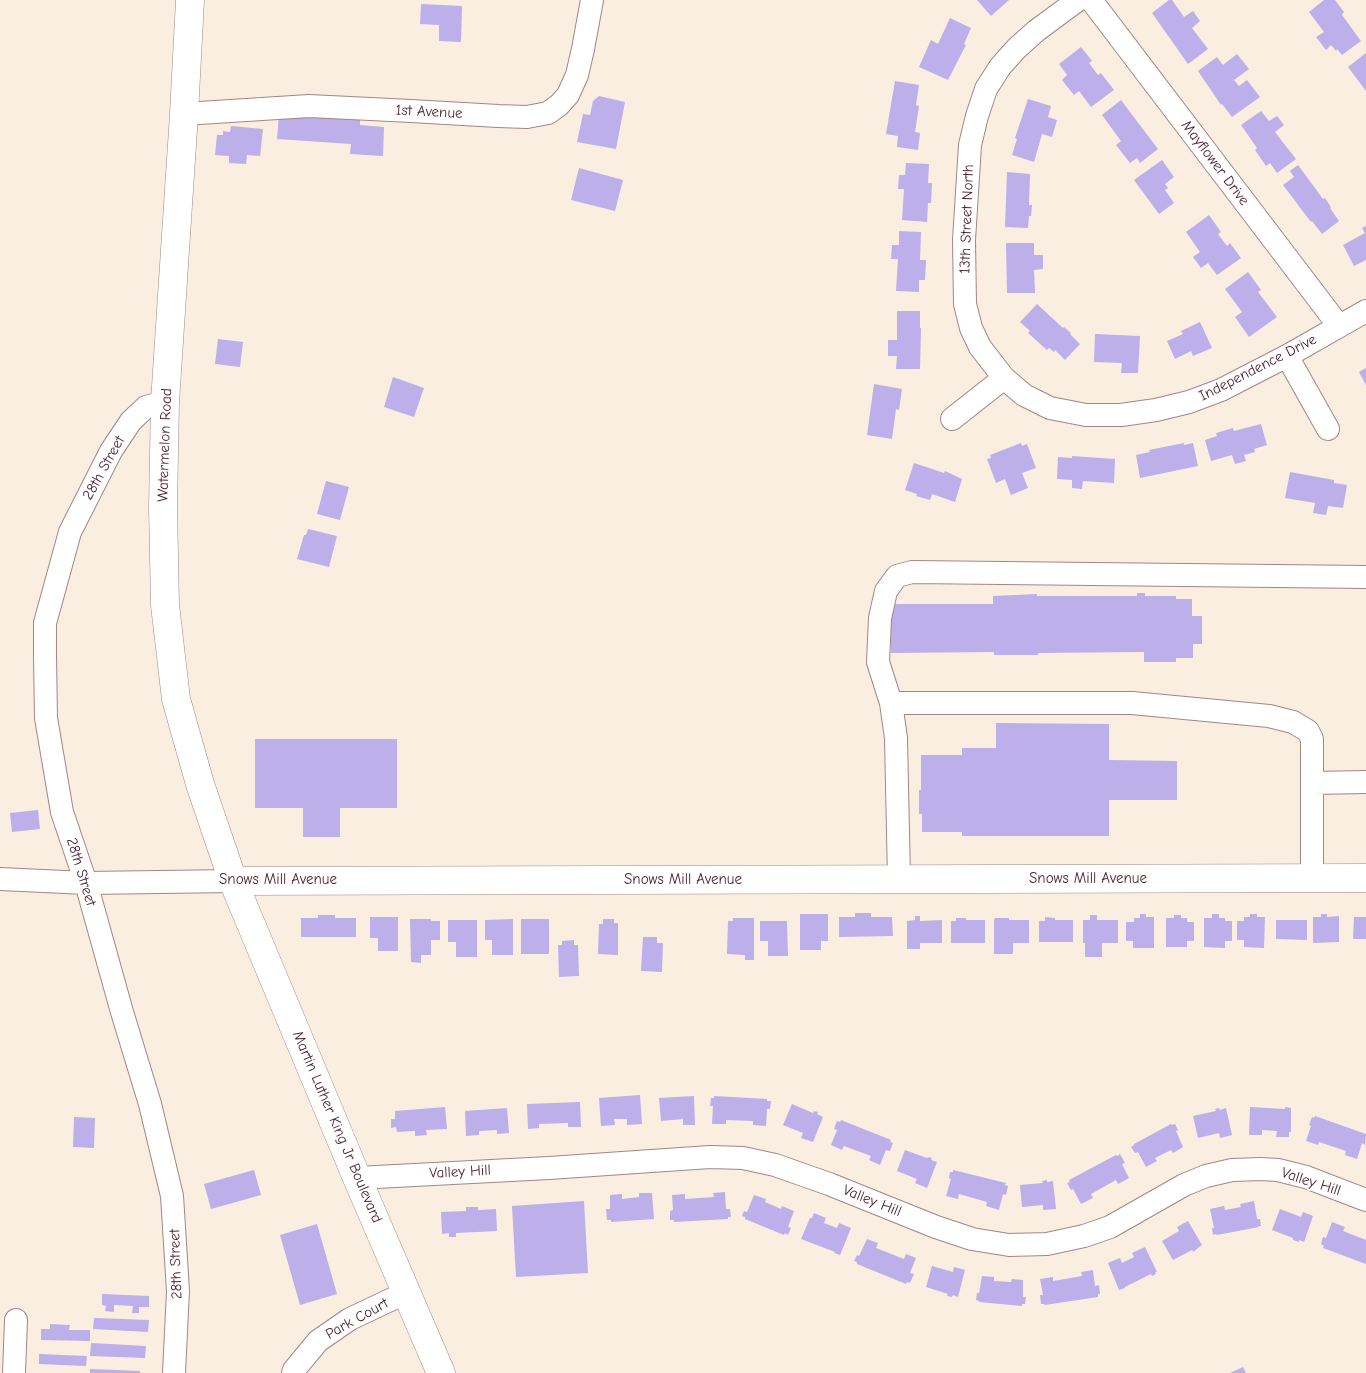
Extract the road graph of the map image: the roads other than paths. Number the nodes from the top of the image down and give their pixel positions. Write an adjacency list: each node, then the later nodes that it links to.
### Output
1 (190, 0): 5 (main road, Watermelon Road)
2 (592, 0): 5 (street, 1st Avenue)
3 (1078, 0): 9 (street, 13th Street North)
4 (1091, 0): 7 (street, Mayflower Drive)
5 (184, 114): 10 (main road, Watermelon Road)
6 (1366, 311): 7 (street, Independence Drive)
7 (1339, 326): 8 (street, Independence Drive)
8 (1287, 356): 11 (street, Independence Drive); 13 (street)
9 (1004, 378): 11 (street, 13th Street North); 12 (street)
10 (165, 402): 22 (main road, Watermelon Road); 23 (street, 28th Street)
11 (1086, 415)
12 (952, 419)
13 (1328, 429)
14 (1366, 577): 15 (street)
15 (891, 703): 17 (street); 21 (street)
16 (1366, 782): 17 (street)
17 (1312, 783): 18 (street)
18 (1312, 878): 19 (main road, Snows Mill Avenue); 21 (main road, Snows Mill Avenue)
19 (1366, 878)
20 (0, 879): 23 (street, Snows Mill Avenue)
21 (900, 879): 22 (main road, Snows Mill Avenue)
22 (233, 881): 23 (street, Snows Mill Avenue); 24 (main road, Martin Luther King Jr Boulevard)
23 (86, 884): 29 (street, 28th Street)
24 (357, 1178): 25 (street, Valley Hill); 26 (main road, Martin Luther King Jr Boulevard)
25 (1366, 1200)
26 (407, 1292): 30 (street, Park Court); 31 (main road, Martin Luther King Jr Boulevard)
27 (16, 1320): 28 (street)
28 (14, 1373)
29 (174, 1373)
30 (293, 1373)
31 (441, 1373)

